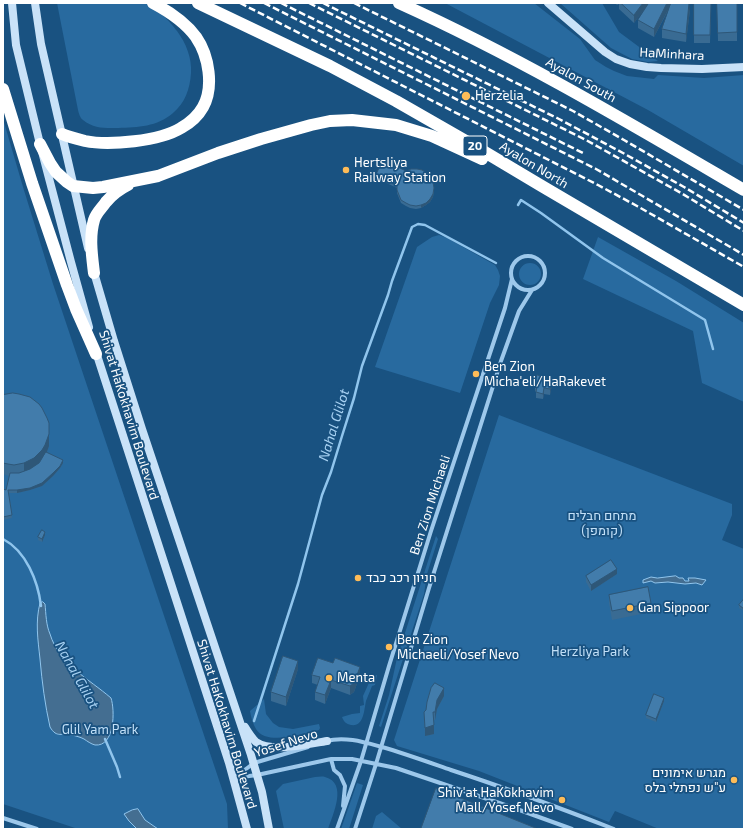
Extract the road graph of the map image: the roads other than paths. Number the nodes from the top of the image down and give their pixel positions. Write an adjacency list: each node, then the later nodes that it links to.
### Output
1 (12, 3): 10 (main road, Shivat HaKokhavim Boulevard)
2 (35, 3): 9 (main road, Shivat HaKokhavim Boulevard)
3 (153, 3): 9 (highway)
4 (198, 3): 12 (highway, Ayalon North / 20)
5 (399, 3): 14 (highway, Ayalon South)
6 (548, 3): 7 (main road, HaMinhara)
7 (744, 67)
8 (3, 89): 19 (highway)
9 (62, 134): 13 (main road, Shivat HaKokhavim Boulevard)
10 (40, 144): 13 (highway); 19 (main road, Shivat HaKokhavim Boulevard)
11 (138, 181): 12 (highway); 13 (highway); 15 (highway)
12 (540, 185): 18 (highway, Ayalon North / 20)
13 (73, 186): 15 (main road, Shivat HaKokhavim Boulevard)
14 (744, 190)
15 (94, 273): 20 (main road, Shivat HaKokhavim Boulevard)
16 (512, 279): 17 (street); 17 (street); 22 (street, Ben Zion Michaeli)
17 (532, 290): 23 (street, Ben Zion Michaeli)
18 (744, 305)
19 (96, 354): 29 (main road, Shivat HaKokhavim Boulevard)
20 (239, 716): 21 (main road); 26 (main road, Shivat HaKokhavim Boulevard)
21 (327, 741): 22 (street, Yosef Nevo); 26 (street, Yosef Nevo)
22 (366, 743): 23 (street, Yosef Nevo); 25 (street, Ben Zion Michaeli)
23 (381, 747): 27 (street, Ben Zion Michaeli); 38 (street, Yosef Nevo)
24 (331, 759): 25 (street, Yosef Nevo); 28 (street, Yosef Nevo); 30 (street)
25 (361, 761): 27 (street, Yosef Nevo); 30 (street, Ben Zion Michaeli)
26 (254, 764): 28 (main road, Shivat HaKokhavim Boulevard); 29 (street, Yosef Nevo)
27 (376, 764): 36 (street, Ben Zion Michaeli); 37 (street, Yosef Nevo)
28 (257, 775): 29 (street, Yosef Nevo); 34 (main road, Shivat HaKokhavim Boulevard)
29 (233, 778): 33 (main road, Shivat HaKokhavim Boulevard)
30 (342, 812): 35 (street, Ben Zion Michaeli)
31 (3, 818): 32 (street)
32 (37, 829)
33 (247, 829)
34 (269, 829)
35 (337, 829)
36 (356, 829)
37 (572, 829)
38 (614, 829)

